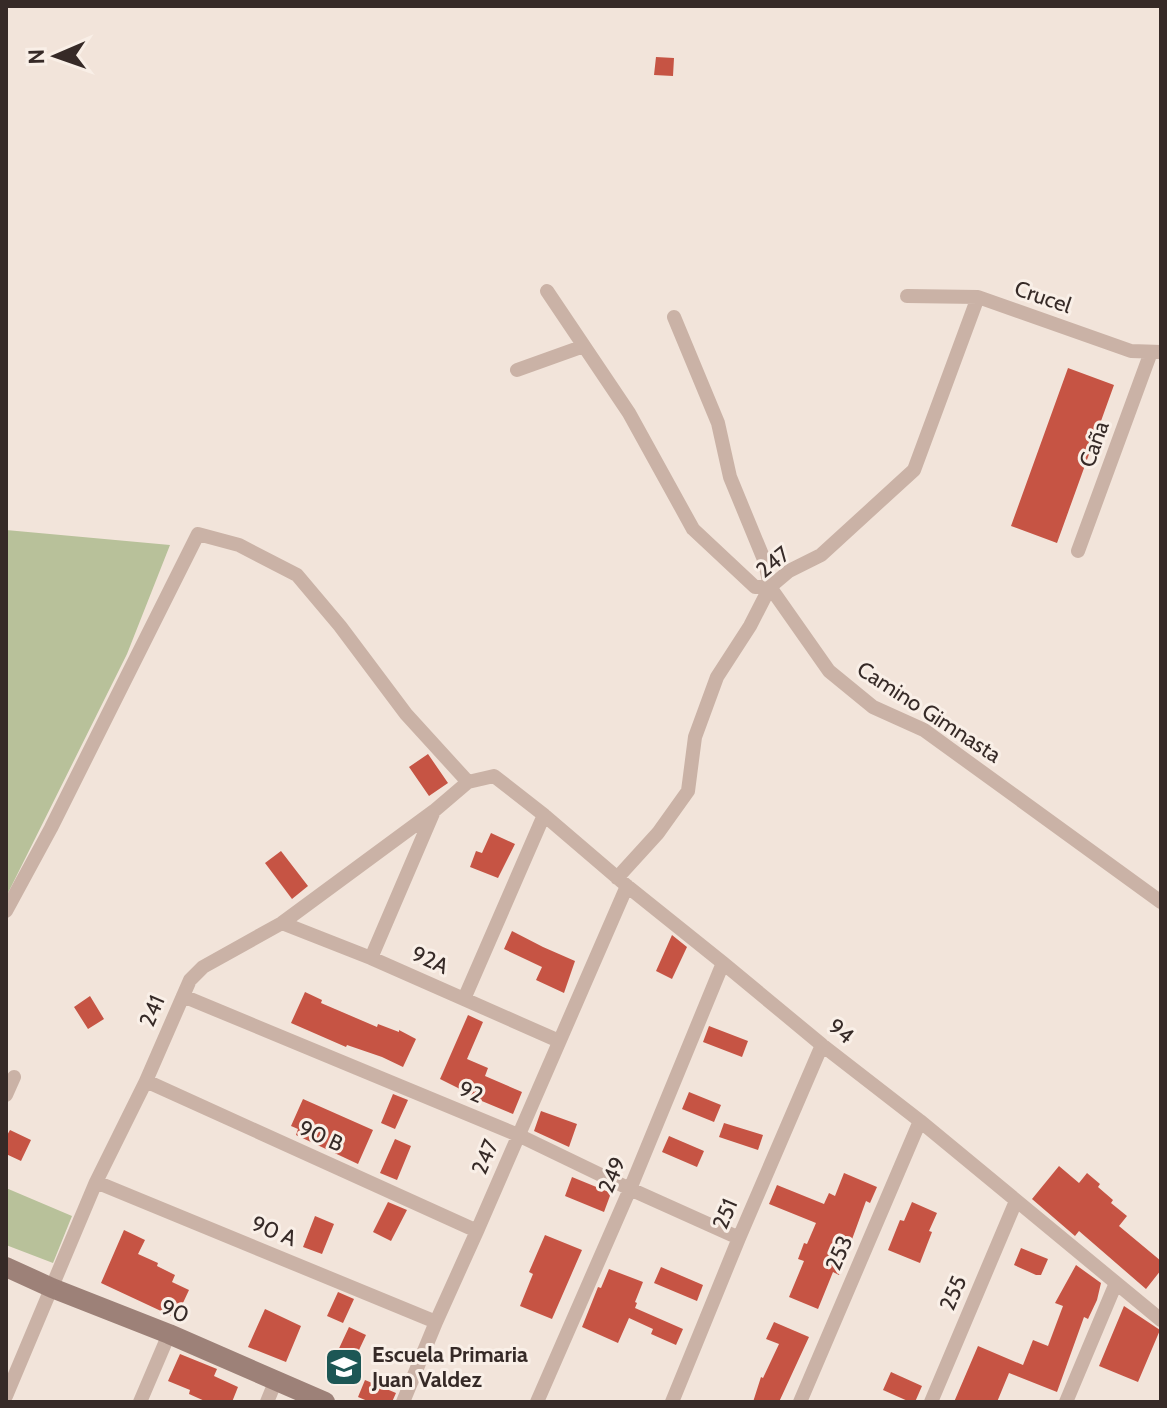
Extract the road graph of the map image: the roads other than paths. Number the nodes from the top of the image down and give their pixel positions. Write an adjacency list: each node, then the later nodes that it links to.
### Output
1 (547, 291): 5 (street, Camino Gimnasta)
2 (907, 296): 3 (street, Crucel)
3 (978, 297): 6 (street, Crucel); 9 (street, 247)
4 (674, 317): 9 (street)
5 (584, 346): 7 (street); 9 (street, Camino Gimnasta)
6 (1156, 352): 8 (street, Caña)
7 (517, 370)
8 (1078, 551)
9 (770, 587): 14 (street, 247); 15 (street, Camino Gimnasta)
10 (494, 776): 11 (street, 241); 13 (street, 94)
11 (468, 782): 12 (street, 241); 16 (street)
12 (434, 811): 17 (street, 241); 18 (street)
13 (544, 815): 14 (street, 94); 21 (street)
14 (622, 882): 19 (street, 94); 22 (street, 247)
15 (1161, 902)
16 (6, 911)
17 (282, 923): 18 (street, 92A); 20 (street, 241)
18 (371, 958): 21 (street, 92A)
19 (723, 963): 23 (street, 94); 30 (street, 249)
20 (183, 996): 25 (street, 241); 28 (street, 92)
21 (464, 999): 22 (street, 92A)
22 (559, 1041): 28 (street, 247)
23 (822, 1045): 27 (street, 94); 33 (street, 251)
24 (14, 1077): 26 (street)
25 (146, 1081): 29 (street, 241); 32 (street, 90 B)
26 (6, 1095)
27 (920, 1121): 31 (street, 94); 48 (street, 253)
28 (518, 1135): 30 (street, 92); 32 (street, 247)
29 (96, 1182): 36 (street, 241); 38 (street, 90 A)
30 (630, 1189): 33 (street, 92); 46 (street, 249)
31 (1016, 1201): 35 (street, 94); 49 (street, 255)
32 (477, 1231): 38 (street, 247)
33 (739, 1238): 47 (street, 251)
34 (6, 1267): 36 (street, 90)
35 (1116, 1283): 37 (street, 94); 50 (street)
36 (52, 1288): 39 (street, 90); 41 (street, 241)
37 (1161, 1320)
38 (436, 1322): 45 (street, 247)
39 (169, 1334): 40 (street, 90); 42 (street)
40 (276, 1380): 43 (street); 44 (street, 90)
41 (6, 1396)
42 (140, 1402)
43 (267, 1402)
44 (325, 1402)
45 (403, 1402)
46 (537, 1402)
47 (672, 1402)
48 (800, 1402)
49 (931, 1402)
50 (1066, 1402)

